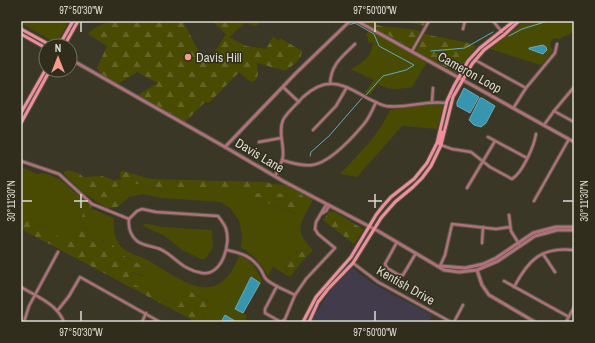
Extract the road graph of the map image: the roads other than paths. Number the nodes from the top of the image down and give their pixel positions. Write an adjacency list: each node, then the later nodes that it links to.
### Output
1 (73, 21): 15 (main road)
2 (78, 21): 16 (main road)
3 (350, 21): 28 (street)
4 (357, 21): 20 (street, Cameron Loop)
5 (429, 21): 20 (street)
6 (465, 21): 10 (street)
7 (493, 21): 12 (street)
8 (514, 21): 12 (main road)
9 (520, 21): 13 (main road)
10 (463, 29)
11 (21, 31): 14 (main road); 17 (main road)
12 (502, 32): 13 (street); 23 (main road)
13 (504, 36): 21 (main road)
14 (38, 38)
15 (63, 38)
16 (68, 38)
17 (38, 43)
18 (355, 44): 27 (street)
19 (557, 44): 32 (street)
20 (412, 51): 23 (street, Cameron Loop)
21 (475, 60): 26 (main road); 32 (street)
22 (78, 64): 54 (street, Davis Lane)
23 (459, 77): 26 (street, Cameron Loop); 36 (main road)
24 (41, 78): 39 (main road)
25 (46, 78): 41 (main road)
26 (462, 79): 37 (street, Cameron Loop); 53 (main road)
27 (330, 84): 29 (street); 33 (street)
28 (283, 87): 33 (street); 54 (street)
29 (347, 87): 34 (street); 44 (street)
30 (574, 87): 38 (street)
31 (433, 88): 35 (street)
32 (526, 88): 37 (street)
33 (299, 102): 47 (street)
34 (376, 102): 35 (street); 56 (street)
35 (432, 102): 36 (street)
36 (446, 103): 42 (main road)
37 (514, 107): 43 (street, Cameron Loop)
38 (554, 111): 40 (street); 43 (street)
39 (21, 113)
40 (574, 122)
41 (21, 123)
42 (441, 124): 52 (main road); 53 (main road)
43 (544, 126): 48 (street, Cameron Loop)
44 (313, 130)
45 (536, 134): 55 (street)
46 (488, 137): 49 (street)
47 (281, 138): 50 (street); 56 (street)
48 (569, 139): 51 (street, Cameron Loop); 62 (street)
49 (495, 141): 55 (street); 58 (street)
50 (259, 142)
51 (574, 142)
52 (436, 144): 59 (main road); 66 (main road)
53 (441, 146): 58 (street); 59 (main road)
54 (225, 147): 60 (street, Davis Lane)
55 (527, 158): 58 (street)
56 (282, 160): 60 (street)
57 (21, 161): 65 (street)
58 (483, 161): 61 (street)
59 (433, 163): 70 (main road)
60 (275, 176): 63 (street, Davis Lane)
61 (467, 188)
62 (534, 201)
63 (328, 205): 66 (street, Davis Lane); 91 (street)
64 (509, 215): 68 (street)
65 (129, 219): 75 (street); 75 (street)
66 (369, 227): 70 (street, Davis Lane); 84 (main road)
67 (483, 227): 68 (street); 73 (street); 81 (street)
68 (510, 227): 74 (street)
69 (574, 227): 74 (street, Davis Lane)
70 (374, 229): 72 (street, Davis Lane); 80 (main road)
71 (574, 230): 74 (street, Davis Lane)
72 (397, 242): 78 (street, Davis Lane); 78 (street)
73 (482, 243)
74 (519, 244): 82 (street, Davis Lane)
75 (227, 250): 87 (street)
76 (574, 250): 79 (street)
77 (58, 252): 90 (street)
78 (416, 253): 81 (street, Davis Lane)
79 (543, 254): 83 (street); 89 (street)
80 (353, 263): 85 (main road); 105 (street, Kentish Drive)
81 (440, 266): 82 (street, Davis Lane)
82 (477, 268): 99 (street)
83 (555, 272)
84 (331, 279): 85 (main road); 92 (main road)
85 (338, 279): 98 (main road)
86 (504, 281): 89 (street)
87 (277, 286): 91 (street); 91 (street)
88 (21, 287): 90 (street)
89 (514, 287): 97 (street)
90 (34, 295): 95 (street); 100 (street)
91 (295, 295)
92 (314, 300): 98 (main road); 104 (main road)
93 (463, 305): 105 (street)
94 (574, 307): 97 (street)
95 (58, 310): 96 (street); 101 (street)
96 (146, 313): 102 (street); 103 (street)
97 (569, 317): 106 (street)
98 (309, 321)
99 (532, 321)
100 (24, 322)
101 (64, 322)
102 (142, 322)
103 (160, 322)
104 (303, 322)
105 (452, 322)
106 (566, 322)

